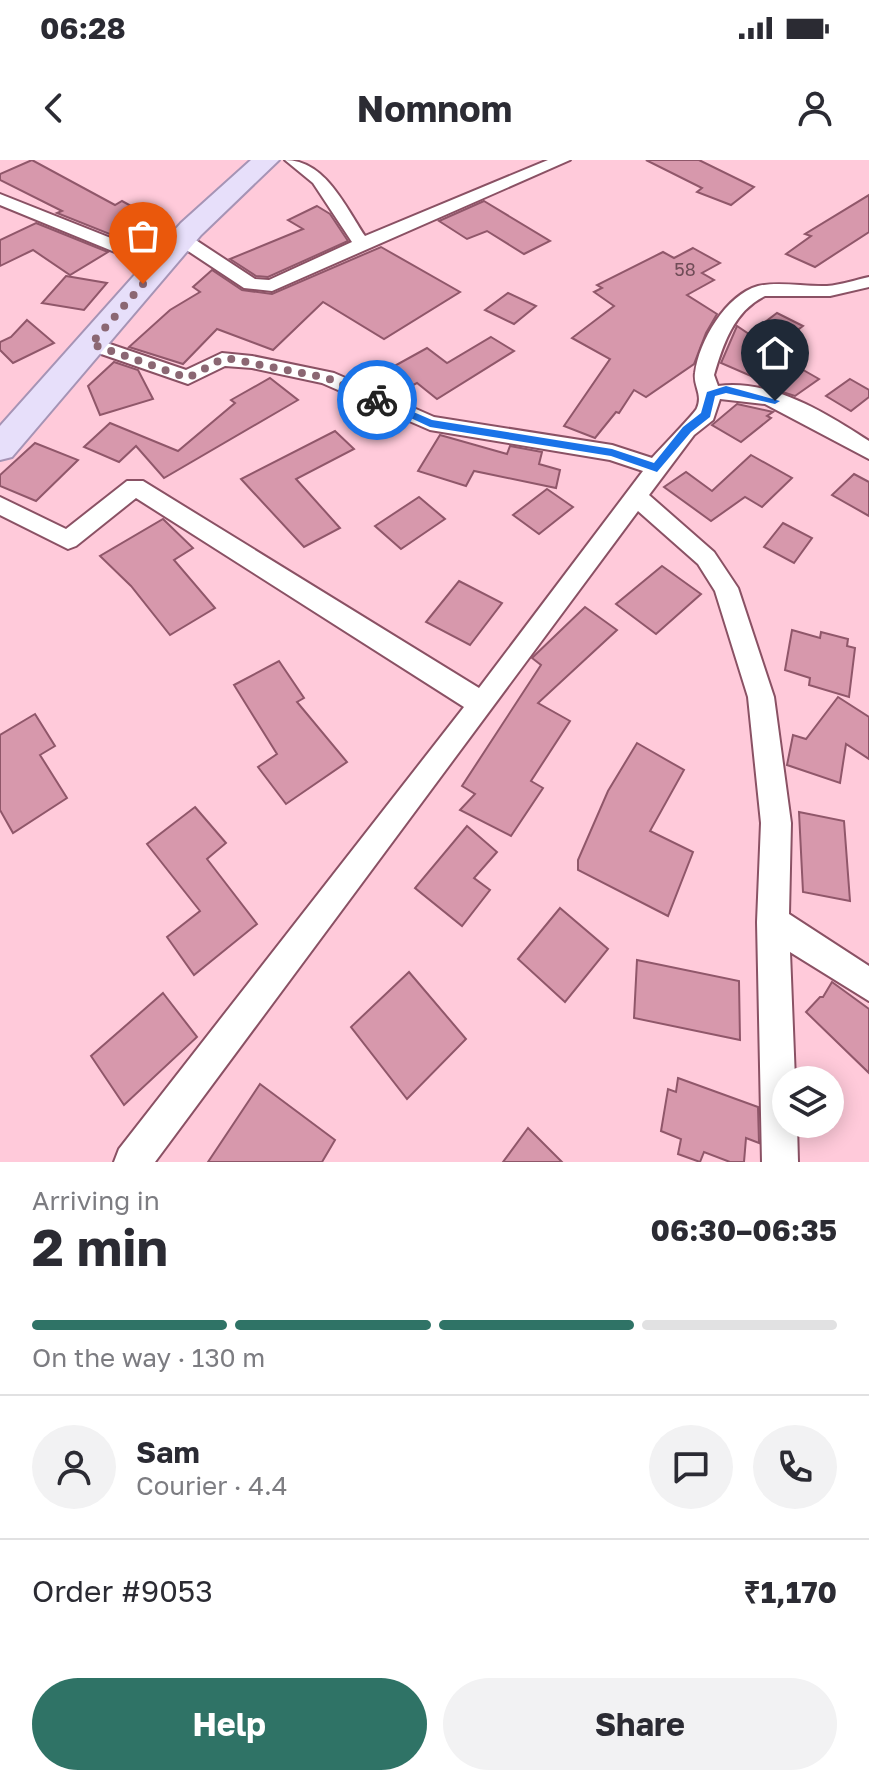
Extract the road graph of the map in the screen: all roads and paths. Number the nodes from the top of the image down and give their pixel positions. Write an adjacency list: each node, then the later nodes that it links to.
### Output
1 (266, 160): 5 (main road)
2 (293, 160): 6 (street)
3 (562, 160): 6 (street)
4 (0, 199): 7 (street)
5 (182, 239): 6 (street); 7 (main road)
6 (362, 243)
7 (160, 264): 9 (main road)
8 (869, 282): 10 (street)
9 (91, 344): 11 (main road); 13 (street)
10 (711, 394): 12 (street); 13 (street)
11 (0, 448)
12 (869, 451)
13 (657, 468): 14 (street)
14 (638, 498): 16 (street); 17 (street)
15 (0, 505): 16 (street)
16 (482, 704): 19 (street)
17 (773, 922): 18 (street); 20 (street)
18 (869, 985)
19 (132, 1162)
20 (780, 1162)

